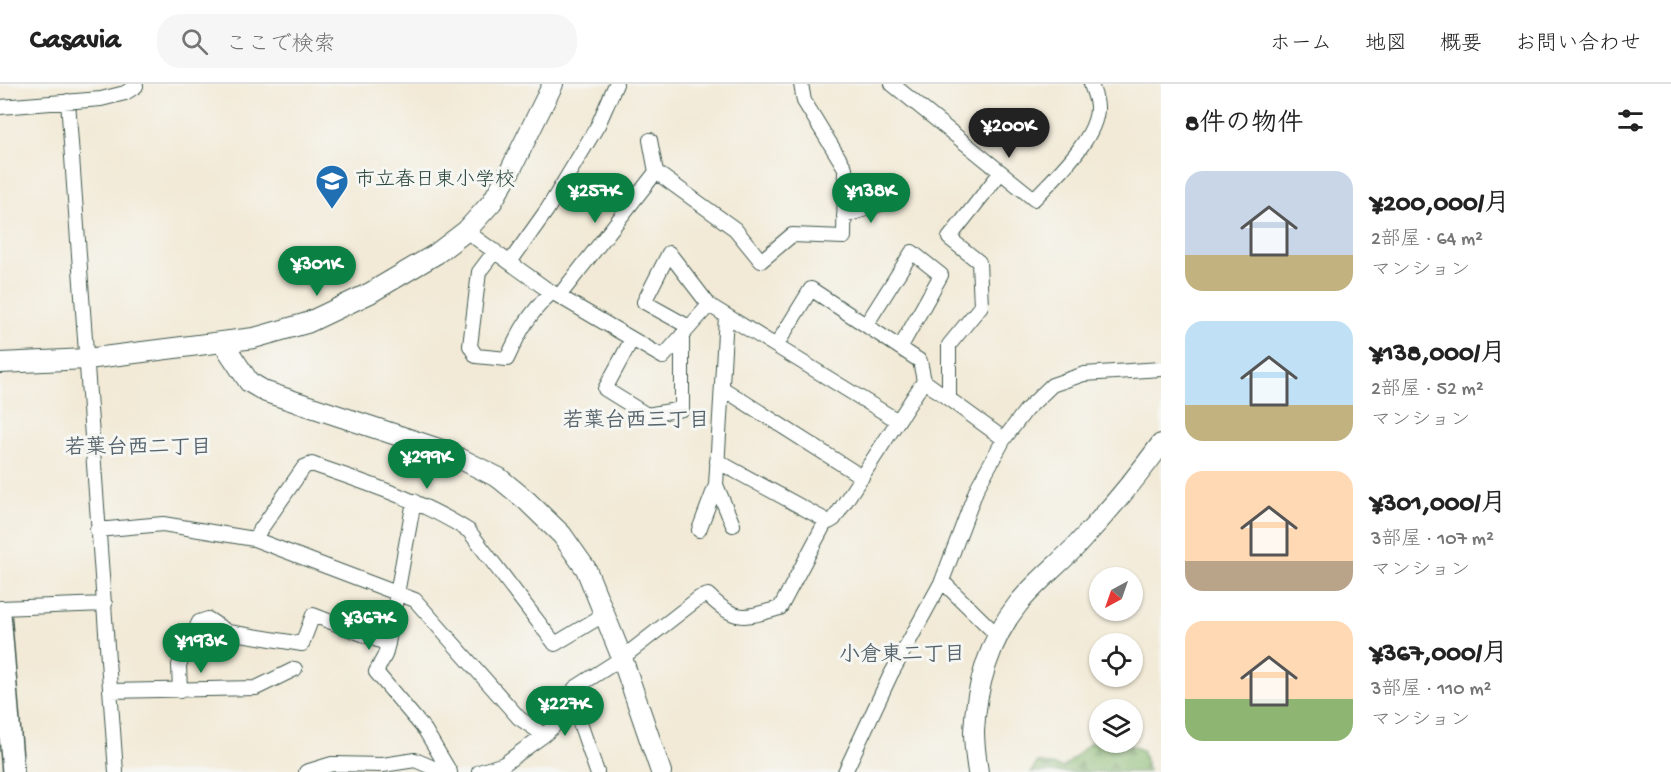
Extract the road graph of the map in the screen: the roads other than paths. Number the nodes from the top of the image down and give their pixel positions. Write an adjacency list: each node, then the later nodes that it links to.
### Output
1 (554, 84): 14 (street)
2 (616, 84): 16 (street)
3 (801, 84): 13 (street)
4 (892, 84): 11 (street)
5 (1091, 84): 11 (street)
6 (136, 86): 7 (street)
7 (68, 101): 8 (street); 26 (street)
8 (0, 107)
9 (650, 140): 10 (street)
10 (656, 172): 13 (street); 17 (street)
11 (1001, 172): 31 (street)
12 (887, 202): 13 (street)
13 (844, 216)
14 (466, 231): 15 (street); 23 (street)
15 (495, 251): 16 (street); 17 (street)
16 (510, 262): 17 (street)
17 (556, 294): 22 (street)
18 (709, 305): 19 (street); 21 (street); 21 (street)
19 (726, 316): 24 (street); 30 (street)
20 (866, 325): 24 (street); 25 (street); 25 (street)
21 (685, 331): 22 (street); 22 (street)
22 (632, 339)
23 (222, 344): 26 (street); 49 (street)
24 (776, 346): 32 (street)
25 (900, 348): 29 (street)
26 (87, 359): 27 (street); 41 (street)
27 (0, 363)
28 (1161, 369): 33 (street)
29 (924, 381): 31 (street); 32 (street)
30 (722, 388): 35 (street); 36 (street)
31 (949, 399): 33 (street)
32 (898, 421): 36 (street)
33 (1004, 439): 44 (street)
34 (1161, 444): 50 (street)
35 (717, 461): 37 (street); 39 (street)
36 (862, 477): 39 (street)
37 (716, 485): 40 (street); 42 (street)
38 (414, 501): 43 (street); 45 (street); 49 (street)
39 (825, 521): 52 (street)
40 (733, 525)
41 (97, 530): 43 (street); 46 (street)
42 (699, 530)
43 (254, 539): 45 (street)
44 (942, 581): 50 (street); 68 (street)
45 (397, 593): 51 (street); 59 (street)
46 (105, 604): 47 (street); 55 (street)
47 (0, 608)
48 (0, 613): 54 (main road)
49 (605, 614): 52 (street)
50 (998, 636): 69 (street)
51 (387, 644): 56 (street); 64 (street)
52 (622, 658): 57 (street); 67 (street)
53 (295, 669): 56 (street)
54 (3, 670): 58 (main road)
55 (110, 691): 56 (street); 61 (street)
56 (180, 691)
57 (571, 697): 59 (street); 66 (street)
58 (5, 732): 60 (main road)
59 (544, 735): 65 (street)
60 (13, 772)
61 (116, 772)
62 (306, 772): 63 (street)
63 (443, 772)
64 (450, 772)
65 (479, 772)
66 (597, 772)
67 (661, 772)
68 (844, 772)
69 (978, 772)

